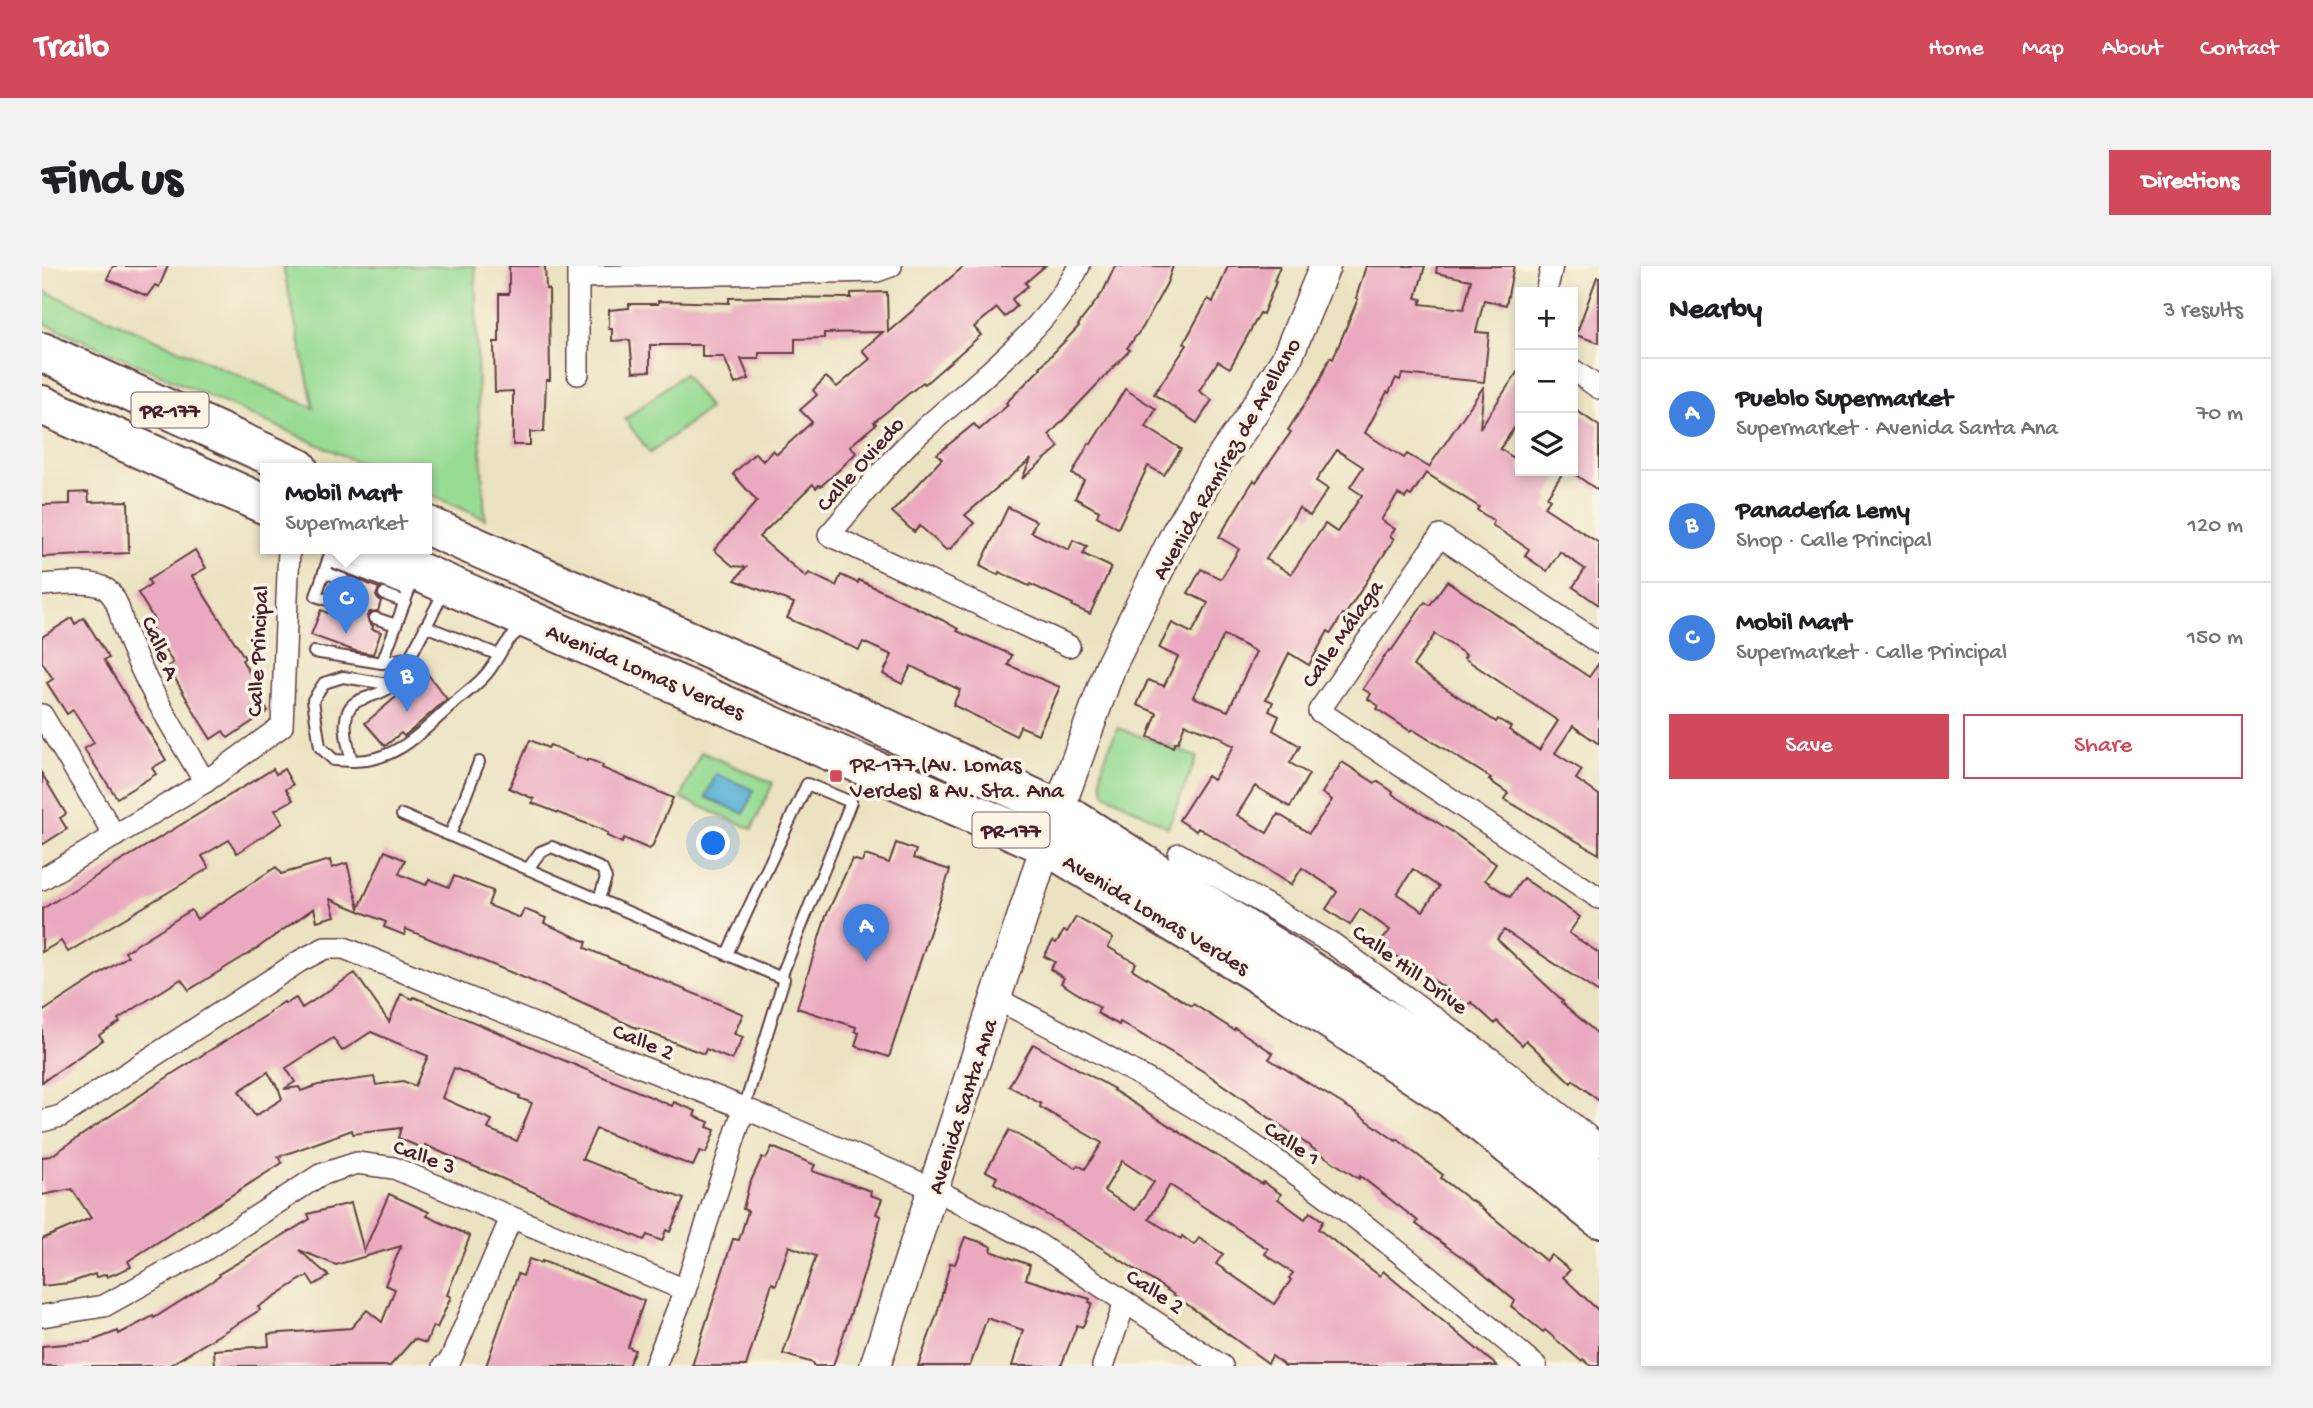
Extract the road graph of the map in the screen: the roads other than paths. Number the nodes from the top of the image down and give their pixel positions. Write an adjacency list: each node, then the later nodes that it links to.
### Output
1 (891, 266): 5 (street)
2 (1079, 266): 30 (street, Calle Oviedo)
3 (1325, 266): 41 (street, Avenida Ramírez de Arellano)
4 (1552, 266): 7 (street)
5 (749, 270): 6 (street)
6 (578, 272): 10 (street)
7 (1547, 287)
8 (42, 352): 13 (highway, PR-177)
9 (1578, 373): 11 (street)
10 (579, 374)
11 (1599, 388)
12 (42, 405): 14 (highway, PR-177)
13 (287, 463)
14 (260, 503)
15 (432, 527): 41 (highway, Avenida Lomas Verdes / PR-177)
16 (289, 554): 39 (street, Calle Principal)
17 (330, 554): 18 (lane)
18 (328, 560): 20 (lane); 22 (lane)
19 (353, 564): 20 (lane); 22 (highway, Avenida Lomas Verdes / PR-177)
20 (324, 572): 24 (lane)
21 (42, 585): 39 (street, Calle A)
22 (419, 587): 23 (lane); 26 (highway, Avenida Lomas Verdes / PR-177); 27 (lane); 28 (lane)
23 (384, 594)
24 (334, 602)
25 (376, 618): 27 (lane)
26 (533, 621): 32 (lane); 41 (highway, Avenida Lomas Verdes / PR-177)
27 (396, 625): 34 (lane)
28 (425, 626): 32 (lane); 33 (lane)
29 (1599, 643): 47 (street, Calle Málaga)
30 (1069, 646)
31 (314, 652): 34 (lane)
32 (499, 654): 37 (lane)
33 (410, 657): 34 (lane); 35 (lane)
34 (382, 663)
35 (394, 685): 37 (lane); 37 (lane)
36 (42, 715): 43 (street)
37 (352, 761)
38 (479, 762): 42 (lane)
39 (205, 782): 43 (street, Calle Principal)
40 (402, 814): 42 (lane)
41 (1052, 828): 51 (street, Avenida Santa Ana); 55 (highway, Avenida Lomas Verdes / PR-177); 58 (highway, Avenida Lomas Verdes / PR-177)
42 (450, 835): 45 (lane)
43 (115, 836): 46 (street, Calle Principal)
44 (1179, 854): 54 (street, Calle Hill Drive)
45 (528, 869): 48 (lane); 48 (lane)
46 (42, 879)
47 (1599, 898)
48 (599, 900): 49 (lane)
49 (727, 954): 50 (lane); 50 (lane)
50 (781, 977): 52 (lane)
51 (996, 999): 56 (street, Avenida Santa Ana); 67 (street, Calle 1)
52 (744, 1108): 53 (street, Calle 2); 56 (street, Calle 2); 59 (street)
53 (42, 1121)
54 (1599, 1145)
55 (1599, 1180)
56 (934, 1189): 60 (street, Calle 2); 64 (street, Avenida Santa Ana)
57 (511, 1218): 59 (street, Calle 3); 61 (street, Calle 3); 62 (street)
58 (1599, 1218)
59 (685, 1290): 63 (street)
60 (1125, 1302): 65 (street); 66 (street, Calle 2)
61 (42, 1316)
62 (444, 1366)
63 (656, 1366)
64 (876, 1366)
65 (1103, 1366)
66 (1222, 1366)
67 (1536, 1366)

